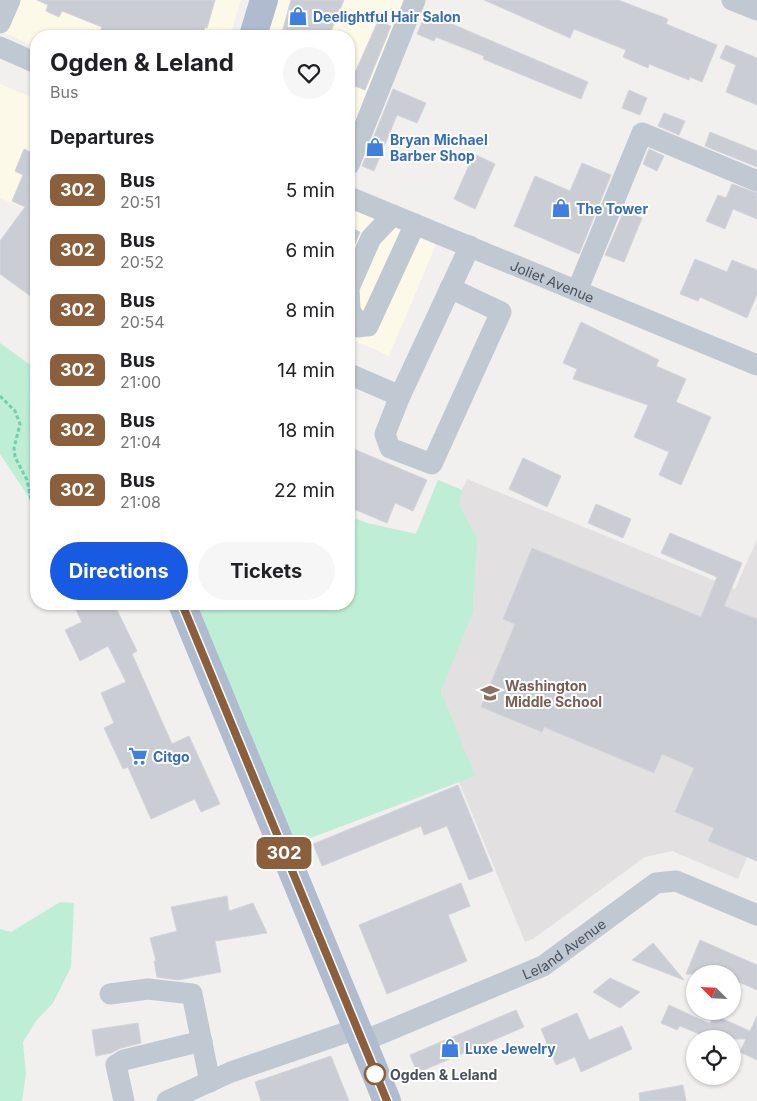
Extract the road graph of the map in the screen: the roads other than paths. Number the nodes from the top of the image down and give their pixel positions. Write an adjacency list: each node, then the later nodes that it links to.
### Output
1 (10, 0): 6 (street)
2 (264, 0): 7 (main road)
3 (415, 0): 10 (street)
4 (732, 0): 5 (street)
5 (757, 10)
6 (0, 23)
7 (255, 30)
8 (0, 47): 9 (street)
9 (30, 60)
10 (355, 149)
11 (757, 181): 18 (street)
12 (355, 199): 13 (street, Joliet Avenue)
13 (393, 215): 14 (street, Joliet Avenue); 16 (street)
14 (415, 224): 15 (street, Joliet Avenue); 19 (street)
15 (470, 246): 17 (street); 18 (street, Joliet Avenue)
16 (355, 274)
17 (450, 288): 22 (street); 22 (street)
18 (577, 291): 20 (street, Joliet Avenue)
19 (355, 327)
20 (757, 364)
21 (355, 380): 22 (street)
22 (400, 396)
23 (184, 610): 26 (main road)
24 (757, 915): 26 (street, Leland Avenue)
25 (110, 994): 27 (street)
26 (359, 1035): 28 (street, Leland Avenue); 31 (main road)
27 (202, 1041): 28 (street); 29 (street)
28 (210, 1082): 30 (street, Leland Avenue)
29 (124, 1101)
30 (167, 1101)
31 (387, 1101)

